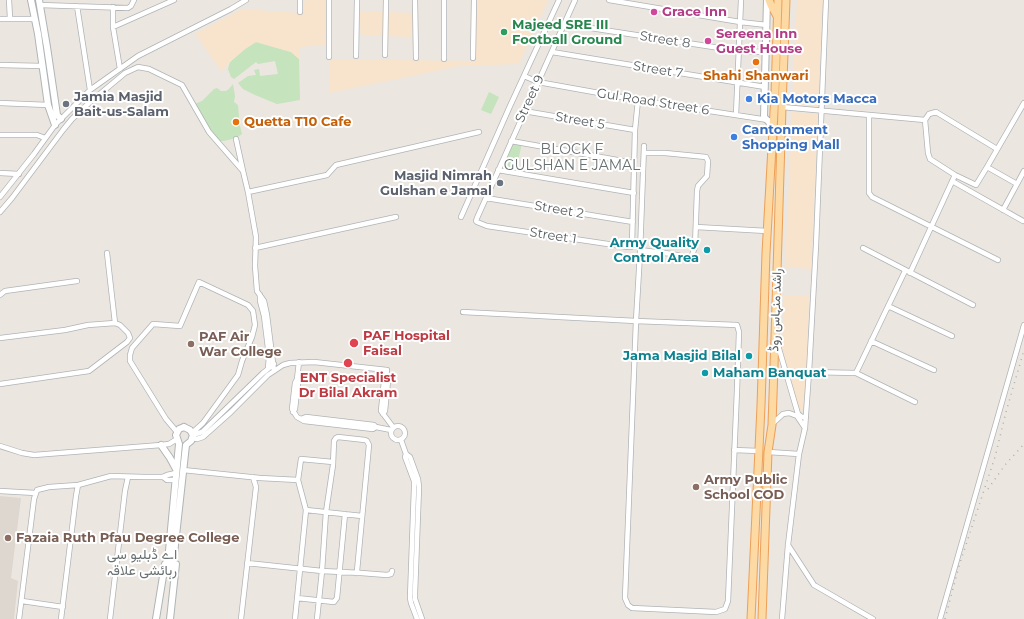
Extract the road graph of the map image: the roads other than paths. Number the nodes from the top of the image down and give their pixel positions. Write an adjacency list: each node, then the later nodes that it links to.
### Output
1 (9, 0): 28 (street)
2 (31, 0): 29 (street)
3 (134, 0): 24 (street)
4 (165, 0): 5 (street)
5 (173, 0): 34 (street)
6 (246, 0): 48 (street)
7 (300, 0): 25 (street)
8 (329, 0): 40 (street)
9 (357, 0): 39 (street)
10 (386, 0): 38 (street)
11 (415, 0): 42 (street)
12 (444, 0): 44 (street)
13 (474, 0): 43 (street)
14 (559, 0): 49 (street)
15 (575, 0): 32 (street, Street 9)
16 (609, 0): 30 (street)
17 (741, 0): 30 (street)
18 (768, 0): 26 (main road); 33 (street)
19 (778, 0): 26 (main road, راشد منہاس روڈ)
20 (786, 0): 31 (main road, راشد منہاس روڈ)
21 (826, 0): 60 (street)
22 (39, 3): 23 (street); 64 (street)
23 (77, 6): 24 (street); 53 (street)
24 (113, 7): 34 (street)
25 (300, 12)
26 (777, 17): 41 (main road, راشد منہاس روڈ)
27 (0, 18): 28 (street)
28 (10, 18): 29 (street)
29 (35, 19): 47 (street)
30 (740, 22): 33 (street); 35 (street)
31 (785, 22): 41 (main road); 45 (main road, راشد منہاس روڈ)
32 (565, 24): 35 (street, Street 8); 36 (street, Street 9)
33 (767, 25): 37 (street)
34 (113, 28): 48 (street)
35 (739, 51): 37 (street, Street 8); 51 (street)
36 (552, 52): 50 (street, Street 9); 51 (street, Street 7)
37 (766, 52): 52 (street)
38 (385, 55)
39 (356, 56)
40 (329, 57)
41 (776, 57): 54 (main road, راشد منہاس روڈ)
42 (416, 58)
43 (473, 58)
44 (444, 59)
45 (783, 62): 54 (main road); 59 (main road, راشد منہاس روڈ)
46 (0, 65): 47 (street)
47 (43, 66): 58 (street)
48 (120, 69): 53 (street)
49 (524, 76): 50 (street, Gul Road Street 6); 95 (street)
50 (538, 82): 55 (street, Gul Road Street 6); 61 (street, Street 9)
51 (738, 83): 52 (street, Street 7); 63 (street)
52 (765, 87): 65 (street)
53 (90, 90): 64 (street)
54 (775, 94): 70 (main road, راشد منہاس روڈ)
55 (638, 100): 63 (street, Gul Road Street 6); 68 (street)
56 (0, 103): 58 (street)
57 (1024, 103): 76 (street)
58 (48, 105): 67 (street)
59 (782, 107): 60 (street); 119 (main road, راشد منہاس روڈ)
60 (821, 110): 62 (street); 127 (street)
61 (524, 111): 68 (street, Street 5); 74 (street, Street 9)
62 (869, 114): 66 (street); 100 (street)
63 (736, 115): 65 (street, Gul Road Street 6)
64 (60, 119): 67 (street)
65 (768, 120): 70 (street)
66 (925, 120): 76 (street); 85 (street)
67 (55, 125): 72 (street)
68 (635, 130): 78 (street)
69 (479, 132): 88 (street)
70 (773, 132): 101 (main road, راشد منہاس روڈ)
71 (0, 135): 72 (street)
72 (45, 138): 84 (street)
73 (236, 139): 81 (street)
74 (511, 141): 78 (street); 80 (street, Street 9)
75 (644, 146): 77 (street)
76 (997, 149): 79 (street)
77 (644, 153): 99 (street); 104 (street)
78 (634, 162): 89 (street)
79 (987, 167): 85 (street); 87 (street)
80 (498, 170): 89 (street); 91 (street, Street 9)
81 (242, 171): 88 (street); 93 (street)
82 (1024, 171): 87 (street)
83 (0, 173): 84 (street)
84 (19, 174): 90 (street)
85 (955, 175): 86 (street)
86 (952, 181): 92 (street); 100 (street)
87 (1017, 184): 92 (street)
88 (248, 192): 102 (street)
89 (634, 193): 98 (street)
90 (0, 197)
91 (486, 198): 96 (street, Street 9); 98 (street, Street 2)
92 (1003, 210): 97 (street)
93 (0, 212)
94 (396, 217): 102 (street)
95 (461, 217)
96 (476, 221): 98 (street, Street 1)
97 (1023, 221)
98 (633, 222)
99 (696, 227): 101 (street); 104 (street)
100 (931, 227): 106 (street); 108 (street)
101 (767, 231): 143 (main road, راشد منہاس روڈ)
102 (255, 248): 111 (street)
103 (863, 248): 107 (street)
104 (640, 250): 115 (street)
105 (107, 253): 116 (street)
106 (998, 260)
107 (905, 270): 108 (street); 113 (street)
108 (910, 273): 112 (street)
109 (77, 281): 110 (street)
110 (0, 295)
111 (260, 295): 123 (street); 124 (street)
112 (973, 305)
113 (888, 306): 118 (street); 121 (street)
114 (463, 312): 115 (street)
115 (636, 321): 142 (street); 142 (street)
116 (115, 322): 120 (street); 130 (street)
117 (1024, 325): 188 (street)
118 (952, 336)
119 (775, 337): 132 (street); 133 (main road, راشد منہاس روڈ)
120 (0, 338)
121 (871, 341): 125 (street); 128 (street)
122 (298, 362): 126 (street); 135 (street); 135 (street)
123 (274, 364): 124 (street); 126 (street)
124 (268, 368): 129 (street); 137 (street)
125 (934, 370)
126 (274, 371): 129 (street)
127 (809, 372): 128 (street); 132 (street)
128 (856, 373): 131 (street)
129 (268, 375): 137 (street)
130 (0, 384)
131 (915, 402)
132 (806, 417): 134 (street)
133 (772, 425): 134 (street); 144 (main road, راشد منہاس روڈ)
134 (805, 428): 146 (street)
135 (392, 429): 139 (street); 139 (street)
136 (177, 432): 137 (street); 137 (street); 138 (street)
137 (192, 435): 148 (street)
138 (177, 439): 140 (street); 148 (street)
139 (401, 440): 145 (street)
140 (160, 445): 141 (street); 148 (street)
141 (0, 446)
142 (734, 450): 143 (street)
143 (759, 451): 184 (main road, راشد منہاس روڈ)
144 (768, 452): 146 (street); 185 (main road, راشد منہاس روڈ)
145 (406, 454): 182 (street); 183 (street)
146 (799, 454): 162 (street)
147 (333, 462): 153 (street); 159 (street); 161 (street)
148 (178, 471): 150 (street); 151 (street); 152 (street); 157 (street)
149 (128, 477): 150 (street); 154 (street); 176 (street)
150 (163, 477): 152 (street)
151 (253, 478): 153 (street); 164 (street)
152 (175, 480): 157 (street)
153 (298, 480): 158 (street)
154 (78, 485): 156 (street); 173 (street)
155 (0, 491): 156 (street)
156 (36, 493): 171 (street)
157 (177, 498): 163 (street)
158 (306, 510): 159 (street); 165 (street)
159 (326, 512): 160 (street); 166 (street)
160 (345, 514): 161 (street); 168 (street)
161 (362, 516): 169 (street)
162 (788, 545): 186 (street); 187 (street)
163 (171, 562): 177 (street); 178 (street)
164 (247, 563): 165 (street); 179 (street)
165 (299, 569): 166 (street); 170 (street)
166 (322, 571): 168 (street); 172 (street)
167 (392, 571): 169 (street)
168 (340, 572): 169 (street); 172 (street)
169 (356, 573)
170 (297, 598): 172 (street); 180 (street)
171 (22, 601): 173 (street); 174 (street)
172 (319, 601): 181 (street)
173 (63, 607): 175 (street)
174 (20, 619)
175 (61, 619)
176 (110, 619)
177 (156, 619)
178 (170, 619)
179 (241, 619)
180 (295, 619)
181 (317, 619)
182 (417, 619)
183 (422, 619)
184 (751, 619)
185 (762, 619)
186 (782, 619)
187 (873, 619)
188 (940, 619)

